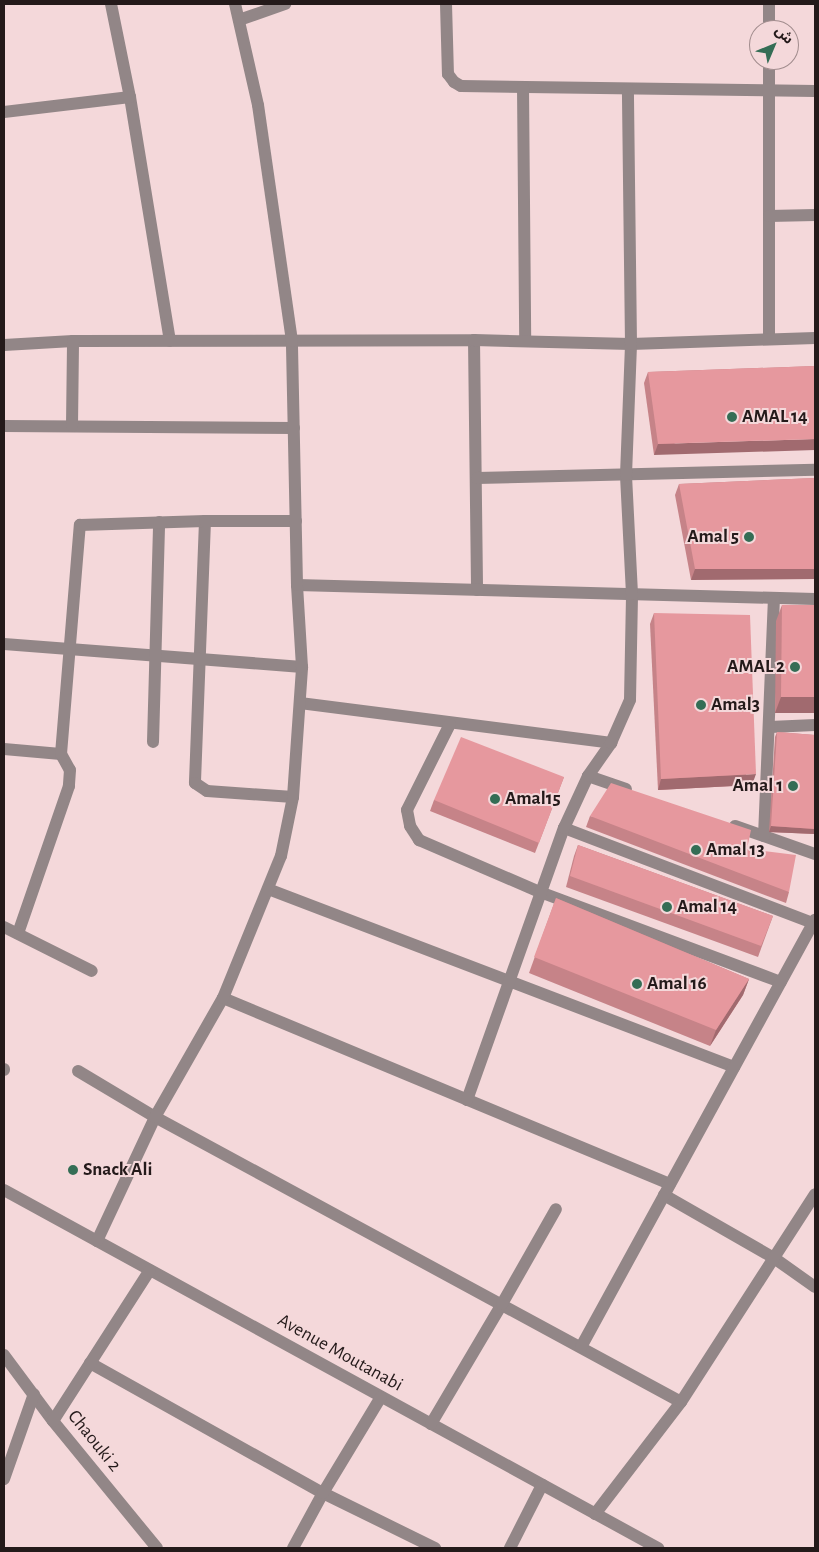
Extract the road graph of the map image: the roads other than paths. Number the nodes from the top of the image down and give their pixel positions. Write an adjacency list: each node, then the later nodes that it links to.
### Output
1 (111, 4): 13 (street)
2 (235, 4): 6 (street)
3 (284, 4): 6 (street)
4 (446, 4): 9 (street)
5 (769, 4): 7 (street)
6 (239, 20): 23 (street)
7 (769, 20)
8 (769, 70): 11 (street)
9 (523, 87): 10 (street); 20 (street)
10 (628, 89): 11 (street); 24 (street)
11 (769, 91): 12 (street); 16 (street)
12 (815, 91)
13 (130, 97): 14 (street); 22 (street)
14 (4, 112)
15 (815, 215): 16 (street)
16 (769, 216): 18 (street)
17 (815, 338): 18 (street)
18 (769, 339): 24 (street)
19 (474, 340): 20 (street); 23 (street); 31 (street)
20 (525, 340): 24 (street)
21 (73, 341): 22 (street); 25 (street); 27 (street)
22 (170, 341): 23 (street)
23 (292, 341): 28 (street)
24 (631, 344): 30 (street)
25 (4, 345)
26 (4, 426): 27 (street)
27 (72, 426): 28 (street)
28 (294, 428): 33 (street)
29 (815, 470): 30 (street)
30 (626, 475): 31 (street); 37 (street)
31 (477, 478): 36 (street)
32 (205, 521): 33 (street); 34 (street); 43 (street)
33 (296, 521): 35 (street)
34 (159, 522): 41 (street); 42 (street)
35 (297, 585): 36 (street); 44 (street)
36 (477, 590): 37 (street)
37 (632, 594): 38 (street); 50 (street)
38 (774, 598): 39 (street); 48 (street)
39 (815, 599)
40 (4, 644): 41 (street)
41 (69, 650): 42 (street); 52 (street)
42 (155, 656): 43 (street); 49 (street)
43 (200, 659): 44 (street); 55 (street)
44 (302, 667): 45 (street)
45 (300, 703): 46 (street); 55 (street)
46 (450, 724): 50 (street); 61 (street)
47 (815, 725): 48 (street)
48 (770, 727): 58 (street)
49 (153, 742)
50 (611, 743): 53 (street)
51 (4, 750): 52 (street)
52 (61, 754): 64 (street)
53 (588, 776): 54 (street); 57 (street)
54 (634, 792)
55 (293, 797): 60 (street)
56 (727, 823): 58 (street)
57 (564, 828): 61 (street); 62 (street)
58 (764, 836): 59 (street)
59 (815, 854)
60 (268, 889): 66 (street); 68 (street)
61 (540, 892): 66 (street); 67 (street)
62 (814, 921): 67 (street)
63 (4, 927): 64 (street)
64 (18, 933): 65 (street)
65 (92, 971)
66 (508, 981): 69 (street); 71 (street)
67 (781, 982): 69 (street)
68 (223, 998): 71 (street); 72 (street)
69 (734, 1067): 74 (street)
70 (78, 1071): 72 (street)
71 (468, 1100): 74 (street)
72 (155, 1117): 77 (street); 81 (street)
73 (4, 1190): 77 (street, Avenue Moutanabi)
74 (667, 1190): 78 (street); 82 (street)
75 (815, 1194): 78 (street)
76 (556, 1209): 81 (street)
77 (97, 1241): 79 (street, Avenue Moutanabi)
78 (774, 1258): 80 (street); 87 (street)
79 (150, 1270): 84 (street); 86 (street, Avenue Moutanabi)
80 (815, 1287)
81 (502, 1304): 82 (street); 89 (street)
82 (581, 1347): 87 (street)
83 (4, 1355): 85 (street, Chaouki 2)
84 (90, 1363): 88 (street); 92 (street)
85 (34, 1394): 88 (street, Chaouki 2); 90 (street)
86 (382, 1397): 89 (street, Avenue Moutanabi); 92 (street)
87 (681, 1402): 93 (street)
88 (53, 1421): 94 (street, Chaouki 2)
89 (431, 1424): 91 (street, Avenue Moutanabi)
90 (4, 1479)
91 (542, 1485): 93 (street, Avenue Moutanabi); 97 (street)
92 (323, 1492): 95 (street); 96 (street)
93 (596, 1514): 98 (street, Avenue Moutanabi)
94 (157, 1548)
95 (293, 1548)
96 (435, 1548)
97 (510, 1548)
98 (658, 1548)

